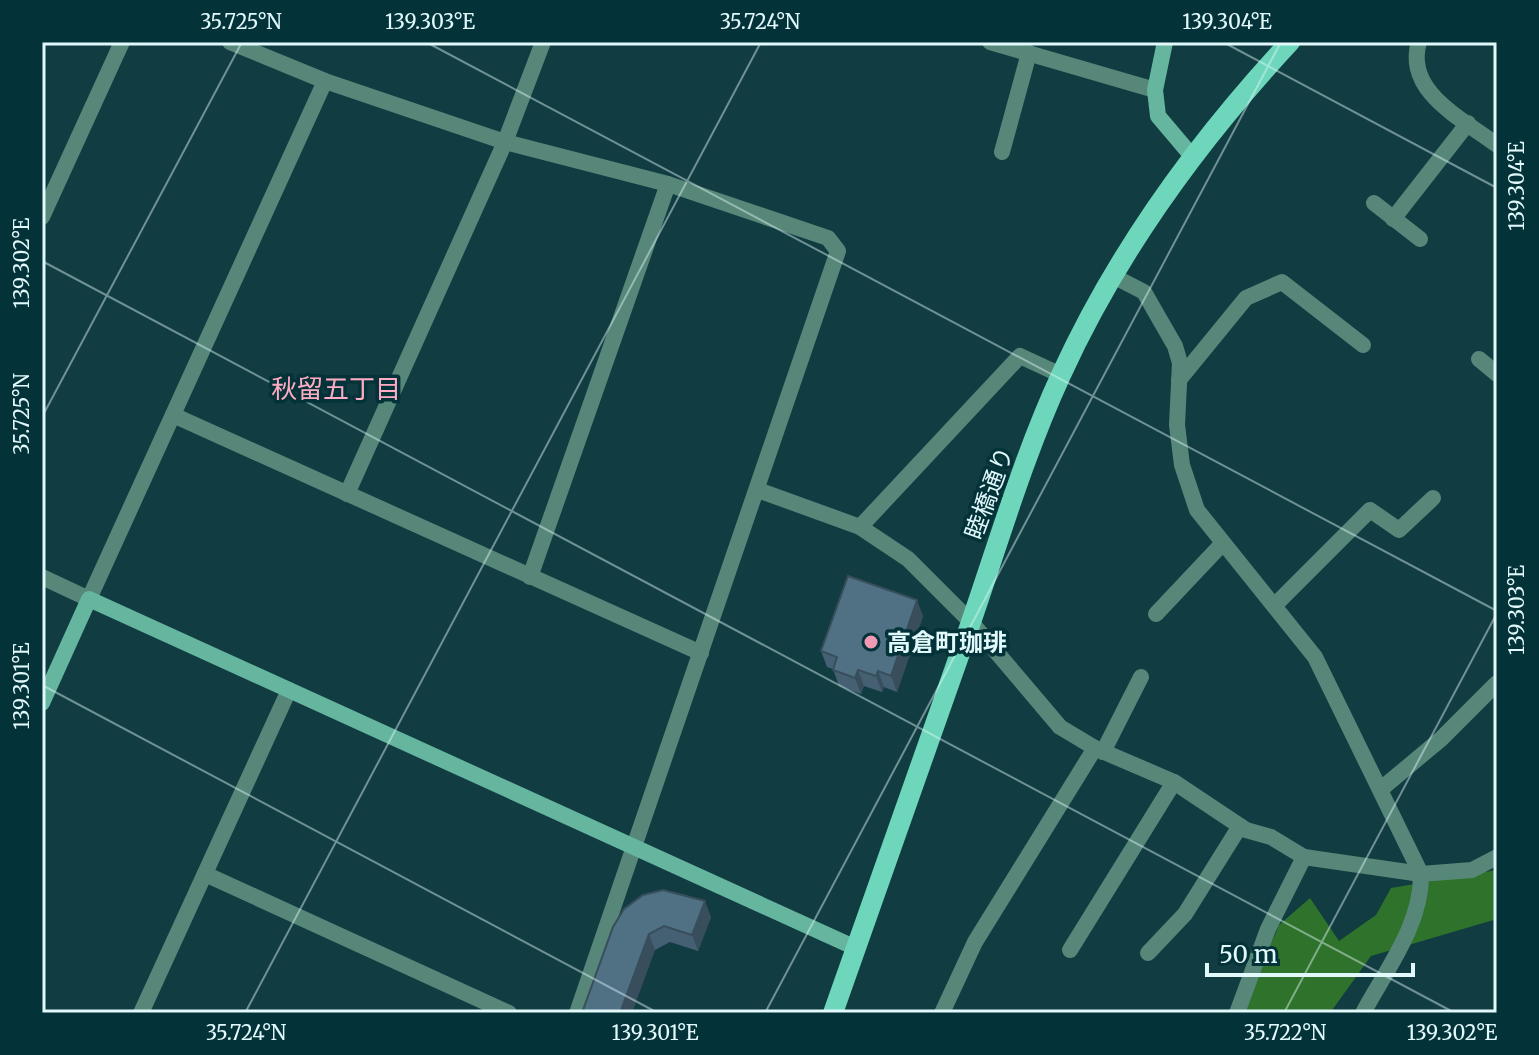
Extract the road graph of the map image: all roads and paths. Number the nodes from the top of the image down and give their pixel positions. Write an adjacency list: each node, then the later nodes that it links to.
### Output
1 (122, 42): 18 (street)
2 (230, 42): 9 (street)
3 (543, 42): 12 (street)
4 (990, 42): 8 (street)
5 (1165, 42): 10 (street)
6 (1290, 42): 15 (main road, 睦橋通り)
7 (1419, 42): 11 (street)
8 (1029, 53): 10 (street); 14 (street)
9 (325, 81): 12 (street); 27 (street)
10 (1155, 90): 15 (street)
11 (1468, 123): 13 (street); 19 (street)
12 (505, 142): 16 (street); 29 (street)
13 (1497, 145)
14 (1002, 152)
15 (1191, 155): 21 (main road, 睦橋通り)
16 (668, 184): 28 (street); 34 (street)
17 (1374, 203): 19 (street)
18 (42, 217)
19 (1393, 219): 20 (street)
20 (1420, 239)
21 (1113, 276): 25 (main road, 睦橋通り); 26 (street)
22 (1363, 345): 26 (street)
23 (1479, 359): 24 (street)
24 (1497, 374)
25 (1061, 375): 31 (street); 38 (main road, 睦橋通り)
26 (1179, 380): 32 (street)
27 (173, 415): 29 (street); 35 (street)
28 (758, 490): 31 (street); 39 (street)
29 (347, 494): 34 (street)
30 (1433, 498): 36 (street)
31 (860, 527): 38 (street)
32 (1223, 543): 36 (street); 37 (street)
33 (42, 577): 35 (street)
34 (530, 577): 39 (street)
35 (89, 599): 42 (street); 43 (street)
36 (1275, 605): 46 (street)
37 (1156, 614)
38 (971, 622): 44 (street); 53 (main road, 睦橋通り)
39 (701, 653): 48 (street)
40 (1141, 677): 44 (street)
41 (1497, 683): 46 (street)
42 (289, 690): 48 (street); 51 (street)
43 (42, 703)
44 (1099, 750): 45 (street); 60 (street)
45 (1174, 782): 47 (street); 54 (street)
46 (1381, 789): 52 (street)
47 (1240, 826): 49 (street); 55 (street)
48 (634, 847): 53 (street); 58 (street)
49 (1304, 857): 52 (street); 61 (street)
50 (1497, 857): 52 (street)
51 (205, 874): 56 (street); 57 (street)
52 (1421, 874): 62 (street)
53 (856, 948): 59 (main road, 睦橋通り)
54 (1070, 950)
55 (1148, 953)
56 (141, 1013)
57 (509, 1013)
58 (577, 1013)
59 (833, 1013)
60 (942, 1013)
61 (1237, 1013)
62 (1363, 1013)

